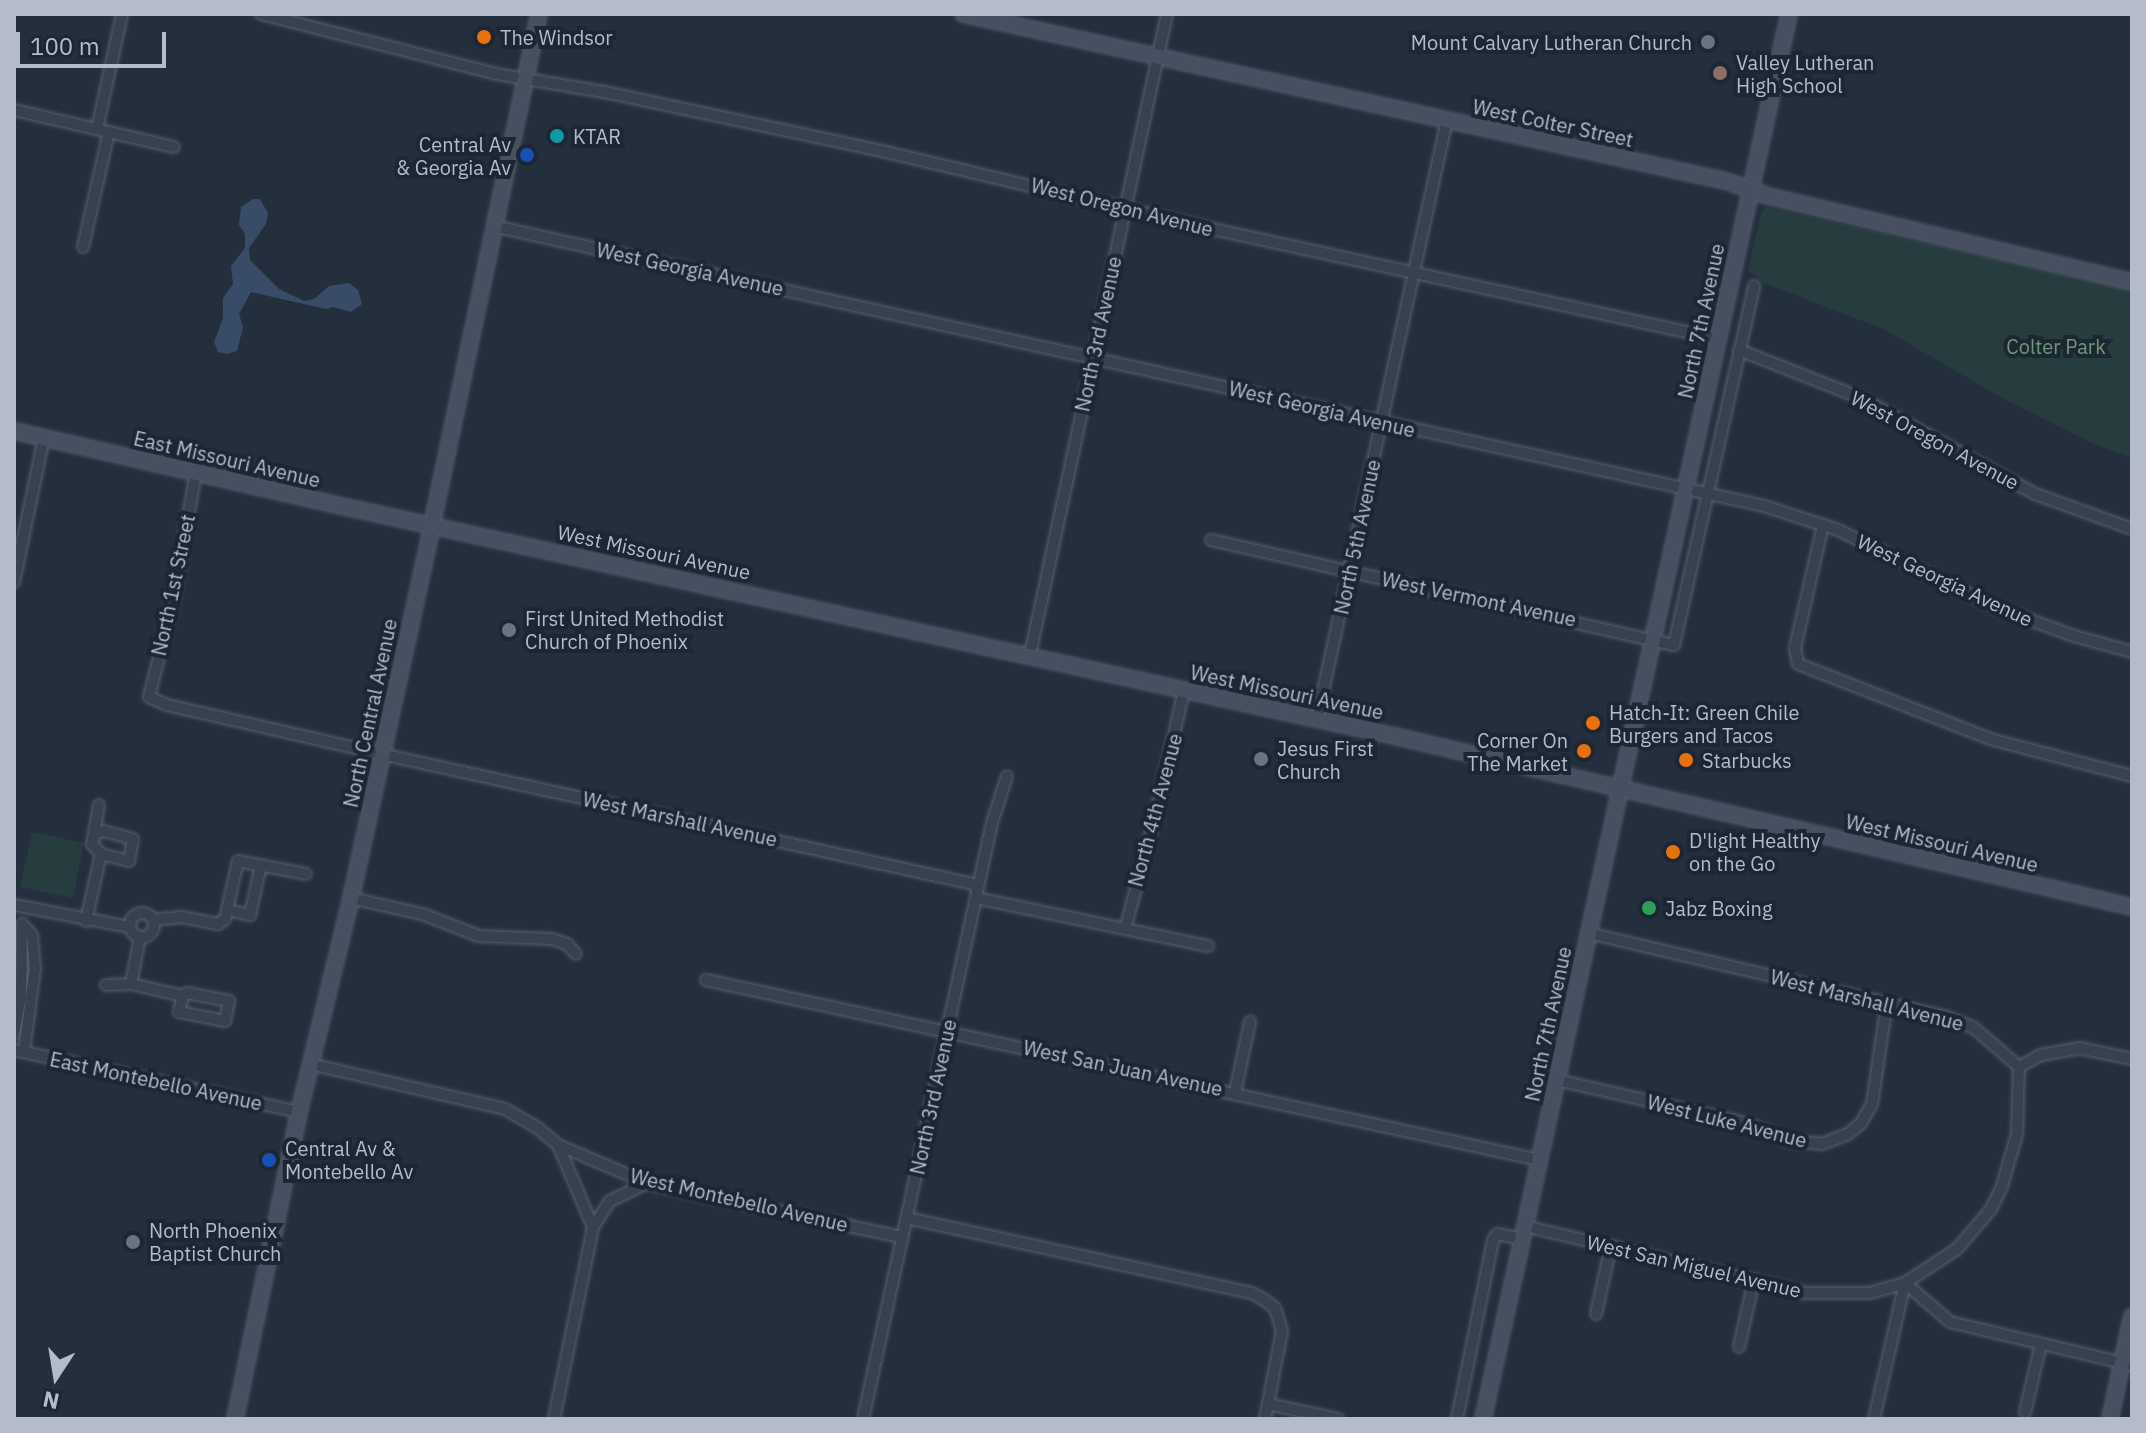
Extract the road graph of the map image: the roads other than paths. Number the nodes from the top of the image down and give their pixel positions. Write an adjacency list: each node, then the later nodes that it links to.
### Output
1 (122, 14): 11 (street)
2 (261, 14): 8 (street, West Oregon Avenue)
3 (539, 14): 8 (main road, North Central Avenue)
4 (963, 14): 7 (main road, West Colter Street)
5 (1167, 14): 7 (street, North 3rd Avenue)
6 (1789, 14): 14 (main road, North 7th Avenue)
7 (1157, 56): 10 (main road, West Colter Street); 15 (street, North 3rd Avenue)
8 (525, 78): 15 (street, West Oregon Avenue); 16 (main road, North Central Avenue)
9 (14, 110): 11 (street)
10 (1447, 120): 14 (main road, West Colter Street); 18 (street, North 5th Avenue)
11 (97, 129): 12 (street)
12 (109, 132): 13 (street); 17 (street)
13 (174, 147)
14 (1751, 190): 19 (main road, West Colter Street); 21 (main road, North 7th Avenue)
15 (1125, 208): 18 (street, West Oregon Avenue); 23 (street, North 3rd Avenue)
16 (493, 226): 23 (street, West Georgia Avenue); 30 (main road, North Central Avenue)
17 (83, 247)
18 (1414, 273): 21 (street, West Oregon Avenue); 24 (street, North 5th Avenue)
19 (2132, 282)
20 (1754, 286): 22 (street)
21 (1718, 339): 28 (main road, North 7th Avenue)
22 (1739, 350): 29 (street); 32 (street, West Oregon Avenue)
23 (1093, 358): 24 (street, West Georgia Avenue); 38 (street, North 3rd Avenue)
24 (1382, 422): 28 (street, West Georgia Avenue); 34 (street, North 5th Avenue)
25 (14, 431): 26 (main road, East Missouri Avenue)
26 (44, 437): 27 (main road, East Missouri Avenue); 35 (street)
27 (196, 472): 30 (main road, East Missouri Avenue); 40 (street, North 1st Street)
28 (1684, 487): 29 (street, West Georgia Avenue); 36 (main road, North 7th Avenue)
29 (1710, 493): 31 (street, West Georgia Avenue); 36 (street)
30 (432, 525): 38 (main road, West Missouri Avenue); 42 (main road, North Central Avenue)
31 (1823, 525): 37 (street, West Georgia Avenue); 44 (street)
32 (2132, 529)
33 (1211, 540): 34 (street, West Vermont Avenue)
34 (1350, 570): 36 (street, West Vermont Avenue); 41 (street, North 5th Avenue)
35 (14, 582)
36 (1652, 637): 45 (main road, North 7th Avenue)
37 (2132, 652)
38 (1030, 655): 39 (main road, West Missouri Avenue)
39 (1184, 690): 41 (main road, West Missouri Avenue); 61 (street, North 4th Avenue)
40 (149, 697): 42 (street, West Marshall Avenue)
41 (1317, 719): 45 (main road, West Missouri Avenue)
42 (381, 754): 51 (street, West Marshall Avenue); 52 (main road, North Central Avenue)
43 (1007, 776): 51 (street, North 3rd Avenue)
44 (2132, 776)
45 (1619, 788): 55 (main road, West Missouri Avenue); 62 (main road, North 7th Avenue)
46 (99, 805): 47 (street)
47 (94, 834): 48 (street); 48 (street)
48 (101, 854): 58 (street)
49 (261, 865): 50 (street); 56 (street); 56 (street)
50 (306, 874)
51 (978, 885): 53 (street, North 3rd Avenue)
52 (351, 898): 65 (street); 76 (main road, North Central Avenue)
53 (976, 898): 61 (street); 72 (street, North 3rd Avenue)
54 (16, 906): 58 (street); 59 (street)
55 (2132, 907)
56 (228, 910): 57 (street)
57 (153, 920): 60 (street); 63 (street)
58 (86, 921): 60 (street)
59 (22, 924): 73 (street); 74 (street)
60 (129, 927): 63 (street)
61 (1125, 929): 64 (street)
62 (1588, 933): 70 (street, West Marshall Avenue); 78 (main road, North 7th Avenue)
63 (140, 937): 67 (street)
64 (1208, 946)
65 (576, 954)
66 (706, 980): 72 (street, West San Juan Avenue)
67 (131, 984): 68 (street); 69 (street)
68 (106, 985)
69 (183, 996): 69 (street)
70 (1887, 1003): 77 (street, West Marshall Avenue); 78 (street, West Luke Avenue)
71 (1250, 1022): 79 (street)
72 (946, 1032): 79 (street, West San Juan Avenue); 84 (street, North 3rd Avenue)
73 (14, 1033)
74 (19, 1051): 80 (street, East Montebello Avenue)
75 (2132, 1059): 77 (street)
76 (310, 1064): 80 (main road, North Central Avenue); 81 (street, West Montebello Avenue)
77 (2019, 1067): 90 (street, West San Miguel Avenue)
78 (1557, 1080): 82 (main road, North 7th Avenue)
79 (1235, 1093): 82 (street, West San Juan Avenue)
80 (299, 1112): 98 (main road, North Central Avenue)
81 (558, 1145): 83 (street, West Montebello Avenue); 85 (street)
82 (1539, 1160): 86 (main road, North 7th Avenue)
83 (647, 1183): 85 (street); 87 (street, West Montebello Avenue)
84 (907, 1218): 87 (street, North 3rd Avenue); 96 (street)
85 (593, 1227): 99 (street)
86 (1524, 1233): 88 (street, West San Miguel Avenue); 103 (street); 104 (main road, North 7th Avenue)
87 (902, 1237): 100 (street, North 3rd Avenue)
88 (1611, 1246): 89 (street, West San Miguel Avenue); 91 (street)
89 (1754, 1280): 90 (street, West San Miguel Avenue); 94 (street)
90 (1905, 1283): 93 (street); 105 (street)
91 (1596, 1314)
92 (2132, 1316): 95 (main road)
93 (2041, 1344): 95 (street); 97 (street)
94 (1739, 1347)
95 (2127, 1364): 106 (main road)
96 (1268, 1404): 101 (street); 102 (street)
97 (2025, 1412)
98 (235, 1419)
99 (554, 1419)
100 (863, 1419)
101 (1265, 1419)
102 (1338, 1419)
103 (1457, 1419)
104 (1483, 1419)
105 (1874, 1419)
106 (2110, 1419)

